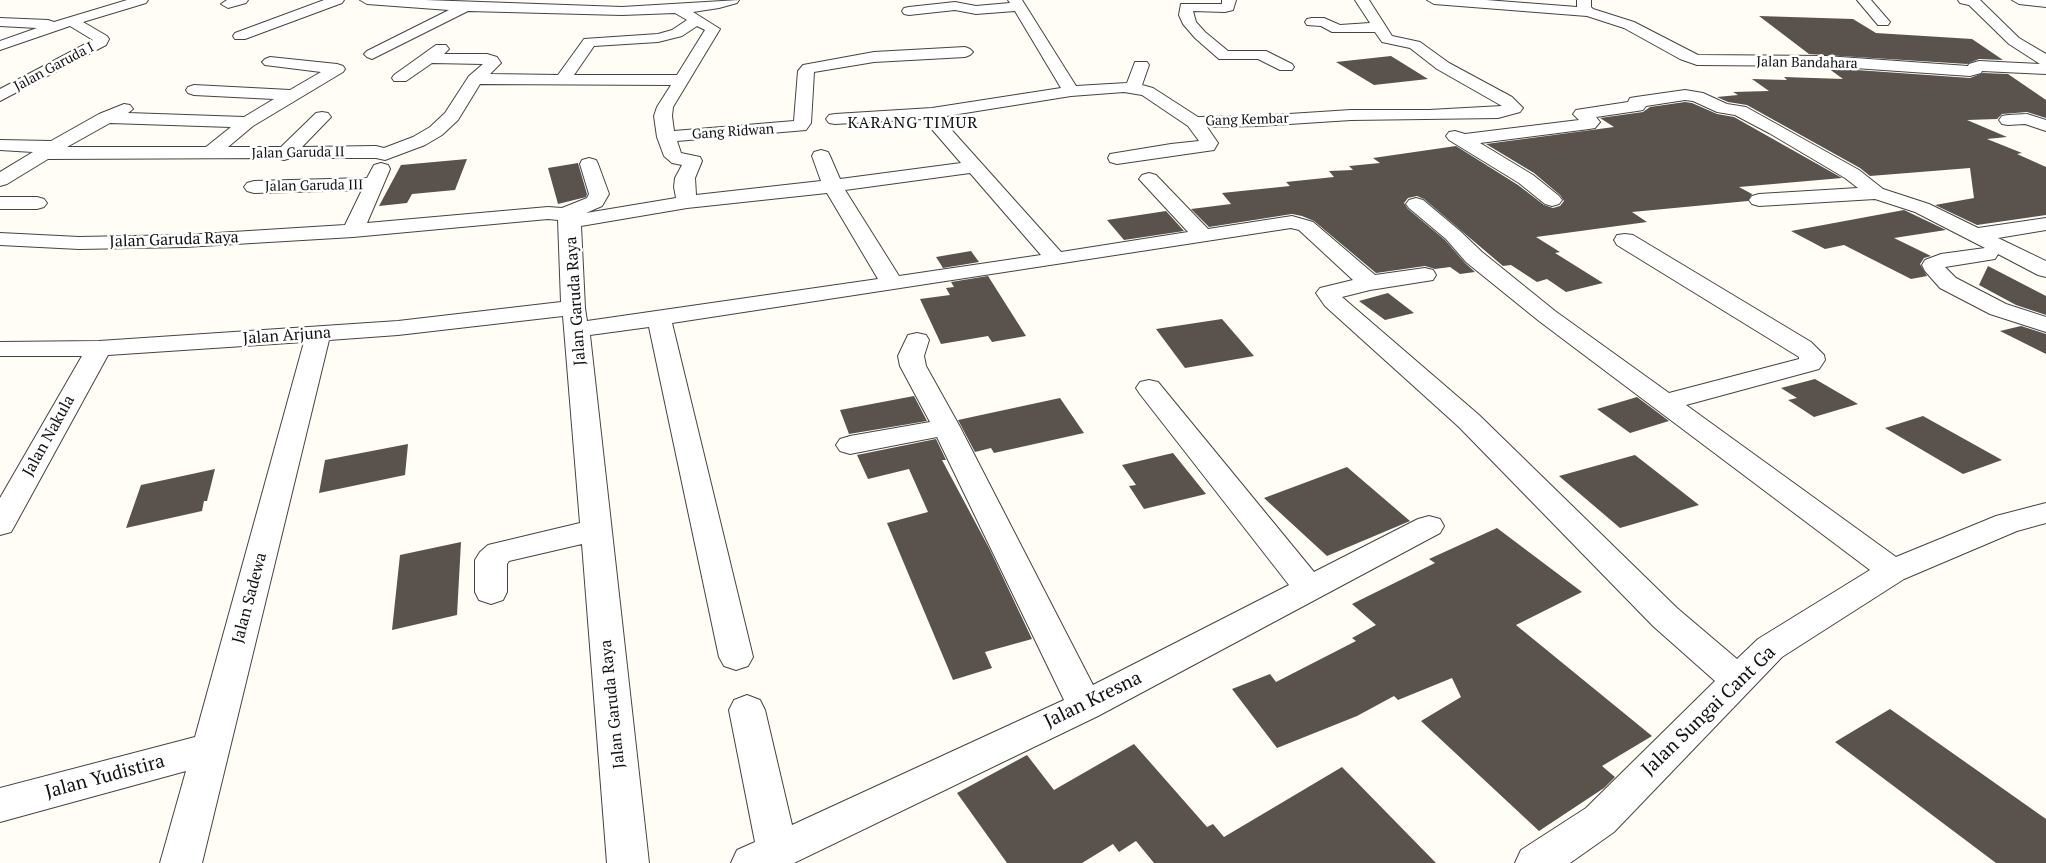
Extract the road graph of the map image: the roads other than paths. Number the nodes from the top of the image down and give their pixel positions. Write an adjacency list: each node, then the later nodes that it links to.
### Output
1 (141, 0): 24 (street)
2 (337, 0): 26 (street)
3 (368, 0): 19 (street)
4 (732, 0): 17 (street)
5 (1229, 0): 13 (street)
6 (1362, 0): 25 (street)
7 (1434, 0): 16 (street, Jalan Bandahara)
8 (1864, 0): 23 (street)
9 (1965, 0): 27 (street)
10 (2019, 0): 11 (street)
11 (2043, 2)
12 (1017, 3): 18 (street); 49 (street)
13 (1186, 4): 40 (street)
14 (488, 5): 15 (street); 19 (street)
15 (586, 5): 17 (street)
16 (1586, 6): 35 (street, Jalan Bandahara)
17 (678, 9): 20 (street)
18 (909, 11)
19 (468, 12): 29 (street)
20 (697, 19): 45 (street); 46 (street)
21 (0, 22): 24 (street)
22 (1312, 22): 25 (street)
23 (1883, 22)
24 (65, 23): 30 (street); 52 (street, Jalan Garuda I)
25 (1379, 28): 55 (street)
26 (240, 36)
27 (2010, 36): 28 (street); 36 (street)
28 (2038, 38)
29 (397, 43): 33 (street); 34 (street)
30 (0, 46)
31 (965, 52): 67 (street, Gang Ridwan)
32 (1830, 52): 38 (street)
33 (372, 54)
34 (429, 58): 43 (street); 44 (street)
35 (1689, 58): 38 (street, Jalan Bandahara); 42 (street)
36 (2046, 61)
37 (270, 62): 51 (street, Jalan Garuda II)
38 (1847, 63): 41 (street, Jalan Bandahara)
39 (1141, 65): 47 (street)
40 (1286, 67)
41 (2046, 69)
42 (1703, 76)
43 (400, 78)
44 (475, 79): 45 (street); 73 (street)
45 (563, 79): 46 (street)
46 (681, 80): 67 (street)
47 (1133, 88): 49 (street, Gang Kembar); 61 (street, Gang Kembar)
48 (194, 90): 51 (street)
49 (1071, 91): 57 (street, Gang Kembar)
50 (1727, 93): 56 (street)
51 (290, 95): 64 (street, Jalan Garuda II)
52 (0, 96)
53 (1228, 106): 61 (street)
54 (124, 109): 60 (street)
55 (1506, 110): 58 (street, Gang Kembar); 66 (street)
56 (1740, 111): 66 (street); 83 (street)
57 (932, 113): 62 (street, Gang Kembar); 77 (street)
58 (1429, 115): 61 (street, Gang Kembar); 68 (street)
59 (322, 117): 72 (street)
60 (105, 118): 64 (street); 70 (street)
61 (1188, 118): 75 (street)
62 (835, 119)
63 (2008, 120): 65 (street)
64 (247, 122): 71 (street, Jalan Garuda II)
65 (2046, 126)
66 (1531, 132): 68 (street)
67 (666, 137): 86 (street)
68 (1462, 140): 84 (street)
69 (0, 145): 70 (street, Jalan Garuda II)
70 (49, 150): 71 (street, Jalan Garuda II); 79 (street)
71 (210, 154): 72 (street, Jalan Garuda II)
72 (284, 154): 73 (street, Jalan Garuda II)
73 (385, 154): 80 (street)
74 (821, 156): 81 (street)
75 (1117, 158)
76 (589, 164): 90 (street)
77 (975, 167): 81 (street); 98 (street)
78 (1149, 179): 93 (street)
79 (0, 180)
80 (374, 184): 82 (street, Jalan Garuda III); 92 (street)
81 (833, 186): 86 (street); 102 (street)
82 (254, 187)
83 (1876, 193): 85 (street); 94 (street)
84 (1552, 200)
85 (1759, 200)
86 (687, 202): 90 (street)
87 (0, 203): 88 (street)
88 (37, 203)
89 (1416, 204): 112 (street)
90 (567, 218): 92 (street, Jalan Garuda Raya); 105 (street, Jalan Garuda Raya)
91 (2046, 224): 94 (street)
92 (353, 231): 95 (street, Jalan Garuda Raya)
93 (1203, 236): 98 (street, Jalan Arjuna); 103 (street, Jalan Arjuna)
94 (1964, 236): 97 (street); 99 (street)
95 (0, 239)
96 (1625, 240): 112 (street)
97 (1987, 254): 101 (street); 106 (street)
98 (1056, 259): 102 (street, Jalan Arjuna)
99 (2046, 270)
100 (1426, 275): 103 (street)
101 (2046, 282)
102 (892, 283): 104 (street, Jalan Arjuna)
103 (1370, 283): 123 (street)
104 (659, 318): 105 (street, Jalan Arjuna); 122 (street)
105 (575, 319): 107 (street, Jalan Arjuna); 118 (street, Jalan Garuda Raya)
106 (2046, 325)
107 (318, 334): 109 (street, Jalan Arjuna); 126 (street, Jalan Sadewa)
108 (917, 340): 113 (street)
109 (99, 348): 110 (street, Jalan Arjuna); 116 (street, Jalan Nakula)
110 (0, 349)
111 (1149, 388): 120 (street)
112 (1663, 403): 119 (street)
113 (946, 427): 114 (street); 124 (street)
114 (850, 445)
115 (2046, 513): 119 (street, Jalan Sungai Cant Ga)
116 (0, 525)
117 (1429, 526): 120 (street, Jalan Kresna)
118 (595, 530): 121 (street); 130 (street, Jalan Garuda Raya)
119 (1893, 571): 123 (street, Jalan Sungai Cant Ga)
120 (1310, 590): 124 (street, Jalan Kresna)
121 (491, 592)
122 (736, 657)
123 (1737, 680): 131 (street, Jalan Sungai Cant Ga)
124 (1085, 706): 128 (street, Jalan Kresna)
125 (747, 710): 128 (street)
126 (211, 748): 127 (street, Jalan Yudistira); 129 (street, Jalan Sadewa)
127 (0, 805)
128 (765, 857)
129 (181, 863)
130 (628, 863)
131 (1536, 863)

